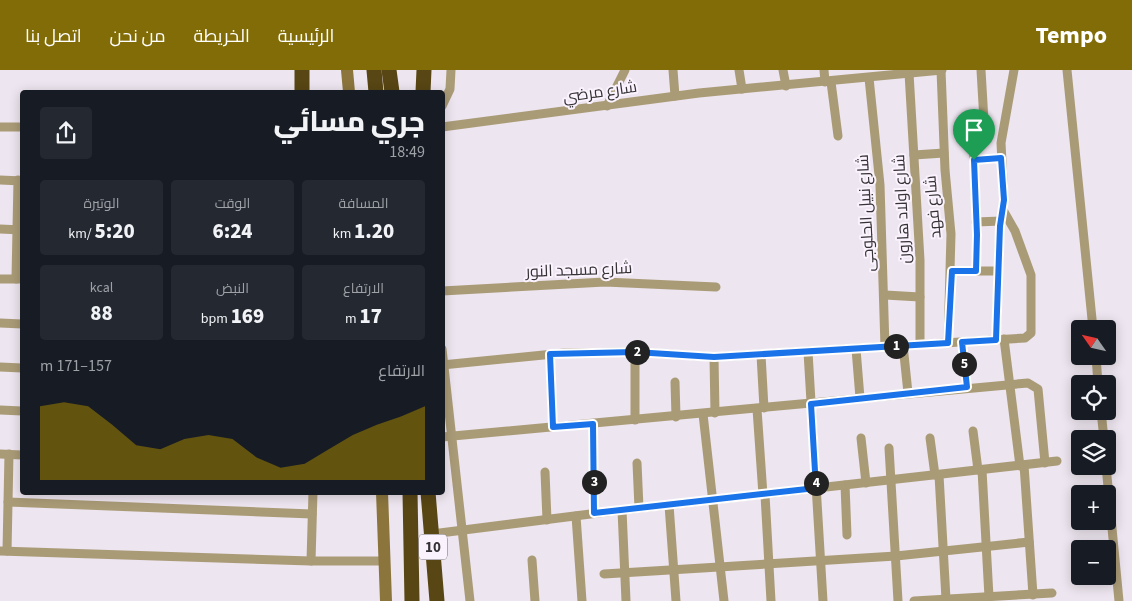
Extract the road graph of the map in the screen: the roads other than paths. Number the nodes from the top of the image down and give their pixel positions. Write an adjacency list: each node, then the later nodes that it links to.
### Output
1 (302, 70): 21 (highway)
2 (347, 70): 22 (street)
3 (374, 70): 23 (highway)
4 (389, 70): 24 (highway)
5 (424, 70): 25 (highway)
6 (451, 70): 27 (street)
7 (625, 70): 28 (street)
8 (673, 70): 26 (street)
9 (739, 70): 20 (street)
10 (783, 70): 19 (street)
11 (824, 70): 18 (street)
12 (941, 70): 16 (street, شارع مرضي); 33 (street, شارع فهد)
13 (981, 70): 36 (street)
14 (1014, 70): 35 (street)
15 (1067, 70): 53 (street)
16 (907, 72): 17 (street, شارع مرضي); 34 (street, شارع اولاد هارون)
17 (865, 76): 18 (street, شارع مرضي); 51 (street, شارع نبيل الحلوجى)
18 (828, 82): 19 (street, شارع مرضي); 32 (street)
19 (786, 86): 20 (street, شارع مرضي)
20 (742, 89): 26 (street, شارع مرضي)
21 (302, 90)
22 (349, 90)
23 (376, 90)
24 (392, 90)
25 (423, 90)
26 (676, 96): 28 (street, شارع مرضي)
27 (445, 100)
28 (607, 106): 30 (street, شارع مرضي)
29 (0, 127): 31 (street)
30 (445, 127)
31 (20, 128)
32 (838, 136)
33 (944, 153): 34 (street); 44 (street, شارع فهد)
34 (914, 155): 52 (street, شارع اولاد هارون)
35 (1001, 158): 36 (street); 39 (street)
36 (974, 160): 41 (street)
37 (0, 180): 38 (street)
38 (20, 181): 43 (street)
39 (1003, 210): 40 (street); 56 (street)
40 (1001, 221): 41 (street); 46 (street)
41 (976, 222): 45 (street)
42 (0, 229): 43 (street)
43 (20, 230): 48 (street)
44 (952, 271): 45 (street); 58 (street, شارع فهد)
45 (976, 271): 46 (street)
46 (998, 271): 56 (street)
47 (0, 278): 48 (street)
48 (19, 279)
49 (716, 287): 50 (street, شارع مسجد النور)
50 (445, 291)
51 (885, 295): 52 (street); 61 (street, شارع نبيل الحلوجى)
52 (920, 297): 59 (street, شارع اولاد هارون)
53 (1092, 320)
54 (0, 323): 55 (street)
55 (20, 324)
56 (1000, 339): 57 (street); 72 (street)
57 (962, 342): 58 (street); 73 (street)
58 (948, 343): 59 (street)
59 (920, 344): 60 (street)
60 (903, 346): 61 (street); 74 (street)
61 (885, 347): 62 (street)
62 (856, 349): 64 (street); 75 (street)
63 (635, 352): 65 (street); 67 (street); 84 (street)
64 (808, 352): 66 (street); 76 (street)
65 (550, 354): 68 (street); 86 (street)
66 (760, 355): 67 (street); 77 (street)
67 (714, 357): 81 (street)
68 (445, 365)
69 (0, 367): 70 (street)
70 (20, 368)
71 (675, 382): 83 (street)
72 (1009, 384): 73 (street); 96 (street); 97 (street)
73 (967, 387): 74 (street)
74 (908, 393): 75 (street)
75 (860, 398): 76 (street)
76 (811, 404): 77 (street); 105 (street)
77 (761, 409): 81 (street); 110 (street)
78 (0, 410): 79 (street)
79 (20, 410)
80 (445, 412): 88 (street)
81 (715, 413): 82 (street)
82 (703, 414): 83 (street); 111 (street)
83 (676, 417): 84 (street)
84 (635, 420): 85 (street)
85 (593, 424): 86 (street); 116 (street)
86 (553, 427): 88 (street)
87 (973, 431): 98 (street)
88 (446, 436): 120 (street)
89 (861, 438): 103 (street)
90 (930, 438): 100 (street)
91 (889, 448): 102 (street)
92 (4, 454): 93 (street); 112 (street)
93 (20, 454)
94 (1057, 461): 96 (street)
95 (637, 463): 114 (street)
96 (1045, 463): 97 (street)
97 (1022, 465): 98 (street); 123 (street)
98 (980, 470): 100 (street); 124 (street)
99 (545, 472): 119 (street)
100 (937, 475): 102 (street); 126 (street)
101 (1107, 475): 155 (street)
102 (892, 480): 103 (street); 127 (street)
103 (866, 483): 104 (street)
104 (845, 485): 105 (street); 122 (street)
105 (816, 488): 110 (street); 131 (street)
106 (313, 495): 117 (street)
107 (382, 495): 130 (street)
108 (410, 495): 143 (highway, 10)
109 (428, 495): 121 (highway, 10)
110 (764, 495): 111 (street); 132 (street)
111 (713, 500): 113 (street); 133 (street)
112 (8, 502): 117 (street); 125 (street)
113 (669, 505): 114 (street); 134 (street)
114 (639, 508): 115 (street)
115 (622, 510): 116 (street); 136 (street)
116 (594, 513): 118 (street)
117 (312, 514): 129 (street)
118 (576, 516): 119 (street); 147 (street)
119 (547, 520): 120 (street)
120 (462, 531): 121 (street); 145 (street)
121 (432, 534): 144 (highway, 10)
122 (847, 535)
123 (1029, 542): 124 (street); 138 (street)
124 (986, 546): 126 (street); 139 (street)
125 (3, 551): 129 (street)
126 (943, 551): 127 (street); 140 (street)
127 (896, 556): 131 (street); 153 (street)
128 (532, 560): 146 (street)
129 (311, 561): 130 (street)
130 (385, 561): 142 (street)
131 (821, 561): 132 (street); 152 (street)
132 (770, 564): 133 (street); 151 (street)
133 (720, 567): 134 (street); 150 (street)
134 (674, 571): 136 (street); 149 (street)
135 (604, 574): 136 (street)
136 (625, 574): 148 (street)
137 (1052, 593): 138 (street)
138 (1033, 595): 139 (street)
139 (989, 597): 141 (street)
140 (946, 599): 141 (street); 154 (street)
141 (979, 599)
142 (386, 601)
143 (412, 601)
144 (437, 601)
145 (470, 601)
146 (535, 601)
147 (582, 601)
148 (626, 601)
149 (676, 601)
150 (724, 601)
151 (772, 601)
152 (823, 601)
153 (898, 601)
154 (914, 601)
155 (1120, 601)

